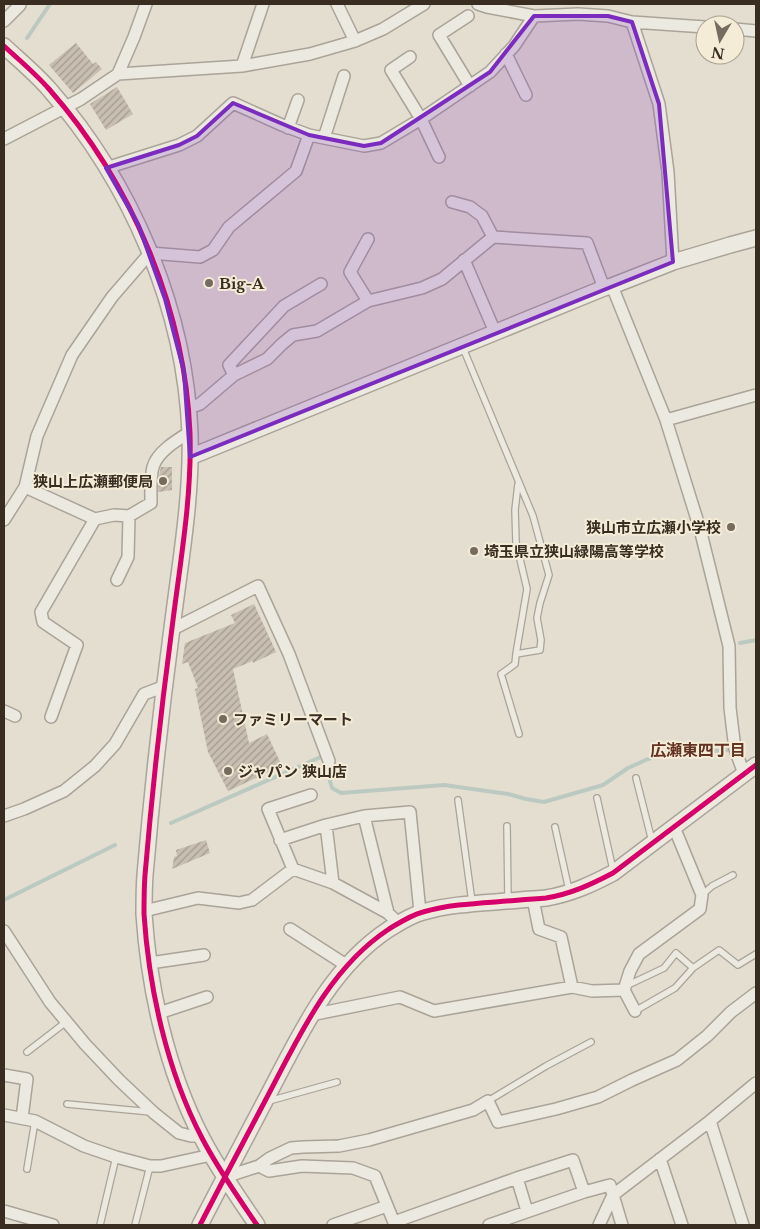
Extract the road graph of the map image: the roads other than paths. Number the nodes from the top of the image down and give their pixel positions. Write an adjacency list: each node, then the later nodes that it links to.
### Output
1 (19, 4): 9 (street)
2 (146, 4): 17 (street)
3 (263, 4): 16 (street)
4 (337, 4): 12 (street)
5 (424, 4): 12 (street)
6 (478, 4): 8 (street)
7 (468, 16): 19 (street)
8 (534, 16): 10 (street); 14 (street)
9 (4, 22)
10 (632, 22): 11 (street); 36 (street)
11 (695, 26)
12 (355, 42): 16 (street)
13 (4, 46): 22 (street)
14 (506, 54): 19 (street); 20 (street)
15 (410, 57): 23 (street)
16 (242, 66): 17 (street)
17 (118, 74): 22 (street)
18 (344, 76): 26 (street)
19 (470, 86): 23 (street)
20 (526, 95)
21 (298, 100): 24 (street)
22 (64, 107): 27 (street); 29 (street)
23 (421, 118): 26 (street); 28 (street)
24 (288, 128): 25 (street); 29 (street)
25 (309, 135): 26 (street); 34 (street)
26 (324, 138)
27 (4, 139)
28 (440, 157)
29 (106, 168): 34 (street)
30 (452, 202): 31 (street)
31 (493, 237): 35 (street); 38 (street)
32 (756, 238): 36 (street)
33 (368, 239): 39 (street)
34 (150, 253): 44 (street); 49 (street)
35 (464, 260): 39 (street); 40 (street)
36 (673, 262): 38 (street)
37 (321, 284): 42 (street)
38 (608, 287): 40 (street); 45 (street)
39 (368, 301): 42 (street)
40 (495, 332): 41 (street)
41 (462, 346): 47 (street); 48 (lane)
42 (234, 375): 44 (street)
43 (756, 395): 45 (street)
44 (188, 408): 46 (street)
45 (666, 420): 62 (street)
46 (190, 432): 47 (street); 50 (street)
47 (190, 457): 54 (street)
48 (519, 481): 55 (lane); 55 (lane)
49 (25, 487): 51 (street); 52 (street)
50 (129, 516): 51 (street); 53 (street)
51 (95, 519): 59 (street)
52 (4, 520)
53 (117, 580)
54 (172, 630): 56 (street); 61 (street)
55 (516, 654): 60 (lane)
56 (165, 686): 67 (street); 84 (street)
57 (4, 711): 58 (street)
58 (15, 716)
59 (51, 717)
60 (519, 734)
61 (329, 761)
62 (750, 769): 72 (street)
63 (636, 778): 74 (lane)
64 (311, 795): 73 (street)
65 (597, 798): 76 (lane)
66 (458, 800): 83 (lane)
67 (4, 816)
68 (364, 816): 69 (street); 85 (street); 86 (street)
69 (326, 824): 73 (street); 78 (street)
70 (507, 826): 82 (lane)
71 (555, 827): 79 (lane)
72 (674, 827): 74 (street); 80 (street)
73 (280, 840): 75 (street)
74 (653, 843): 76 (street)
75 (294, 869): 78 (street); 84 (street)
76 (613, 873): 79 (street)
77 (733, 875): 80 (lane)
78 (333, 883): 86 (street)
79 (570, 892): 81 (street)
80 (702, 895): 95 (street)
81 (534, 899): 82 (street); 94 (street)
82 (508, 901): 83 (street)
83 (472, 904): 85 (street)
84 (144, 911): 91 (street)
85 (420, 912): 86 (street)
86 (393, 918): 92 (street)
87 (290, 929): 92 (street)
88 (4, 931): 101 (street)
89 (756, 954): 93 (lane)
90 (204, 955): 91 (street)
91 (150, 963): 99 (street)
92 (346, 965): 100 (street)
93 (693, 968): 95 (lane); 98 (lane)
94 (572, 986): 95 (street); 100 (street)
95 (625, 988): 98 (street)
96 (756, 993): 107 (street)
97 (207, 997): 99 (street)
98 (635, 1011)
99 (159, 1013): 115 (street)
100 (311, 1015): 108 (street)
101 (66, 1022): 103 (lane); 110 (street)
102 (591, 1042): 107 (lane)
103 (26, 1052)
104 (4, 1075): 112 (street)
105 (337, 1082): 108 (lane)
106 (756, 1083): 114 (street)
107 (488, 1102): 120 (street)
108 (264, 1103): 122 (street)
109 (67, 1104): 110 (lane)
110 (154, 1113): 115 (street)
111 (4, 1115): 112 (street)
112 (22, 1118): 113 (street)
113 (34, 1121): 117 (street); 121 (lane)
114 (710, 1121): 118 (street); 140 (street)
115 (201, 1136): 116 (street)
116 (211, 1155): 119 (street); 122 (street)
117 (116, 1157): 119 (street); 131 (lane)
118 (660, 1159): 125 (street); 139 (street)
119 (150, 1166): 132 (lane)
120 (260, 1166): 122 (street); 126 (street)
121 (27, 1169)
122 (225, 1177): 133 (street); 134 (street)
123 (517, 1178): 124 (street); 128 (street); 129 (street)
124 (584, 1192): 125 (street); 128 (street)
125 (613, 1195): 137 (street); 138 (street)
126 (387, 1206): 129 (street); 135 (street)
127 (4, 1211): 130 (street)
128 (527, 1211): 136 (street)
129 (395, 1224)
130 (53, 1225)
131 (100, 1225)
132 (135, 1225)
133 (200, 1225)
134 (257, 1225)
135 (333, 1225)
136 (489, 1225)
137 (599, 1225)
138 (622, 1225)
139 (682, 1225)
140 (743, 1225)

